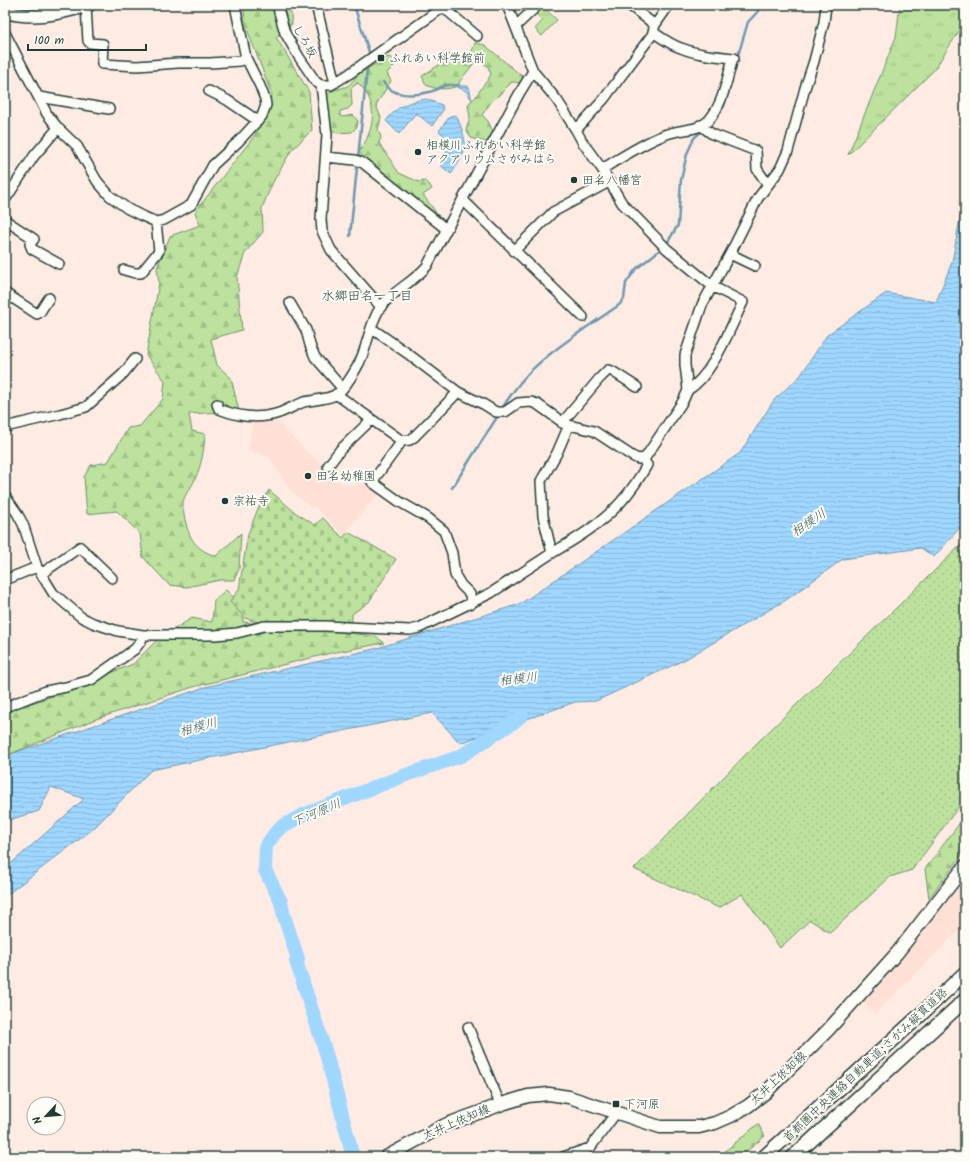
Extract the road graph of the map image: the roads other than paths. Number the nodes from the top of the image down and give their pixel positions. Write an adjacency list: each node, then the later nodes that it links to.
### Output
1 (235, 5): 16 (street)
2 (277, 5): 19 (street, しろ坂)
3 (316, 5): 18 (street)
4 (507, 5): 12 (street)
5 (538, 5): 12 (street)
6 (629, 5): 13 (street)
7 (669, 5): 13 (street)
8 (826, 5): 30 (street)
9 (87, 6): 11 (main road); 16 (street)
10 (444, 6): 15 (street); 18 (street)
11 (5, 12)
12 (516, 26): 17 (street)
13 (654, 29): 25 (street); 26 (street)
14 (5, 33): 21 (street)
15 (477, 36)
16 (246, 58): 23 (street)
17 (533, 71): 26 (street); 32 (street)
18 (335, 83): 19 (street)
19 (321, 85): 27 (street)
20 (209, 92): 23 (street)
21 (39, 97): 22 (street); 24 (street)
22 (109, 109)
23 (258, 121): 34 (street)
24 (58, 128): 31 (street); 34 (street)
25 (703, 128): 28 (street); 30 (street)
26 (576, 130): 28 (street)
27 (326, 156): 35 (street); 45 (street)
28 (602, 170): 29 (street)
29 (609, 182): 36 (street); 41 (street)
30 (768, 185): 37 (street)
31 (6, 196)
32 (463, 200): 35 (street); 36 (street)
33 (5, 220): 38 (street)
34 (156, 222): 40 (street)
35 (446, 229): 45 (street)
36 (514, 251): 46 (street)
37 (730, 254): 39 (street); 41 (street)
38 (59, 264)
39 (755, 266)
40 (124, 270)
41 (712, 286): 50 (street); 50 (street)
42 (5, 293): 43 (street)
43 (49, 298)
44 (290, 303): 51 (street)
45 (381, 307): 47 (street)
46 (583, 317)
47 (371, 328): 51 (street); 52 (street)
48 (135, 359): 56 (street)
49 (637, 387): 55 (street)
50 (688, 390): 58 (street)
51 (339, 391): 53 (street); 54 (street)
52 (458, 392): 55 (street); 57 (street)
53 (217, 404)
54 (371, 420): 57 (street); 59 (street)
55 (566, 424): 58 (street); 61 (street)
56 (5, 427)
57 (402, 442): 65 (street)
58 (645, 458): 61 (street)
59 (328, 466)
60 (5, 496): 62 (street)
61 (552, 553): 65 (street)
62 (39, 571): 63 (street); 64 (street); 66 (street)
63 (112, 578)
64 (5, 580)
65 (471, 604): 66 (street)
66 (143, 635): 67 (street)
67 (5, 707)
68 (965, 866): 73 (main road, 太井上依知線)
69 (965, 973): 76 (highway, 首都圏中央連絡自動車道;さがみ縦貫道路)
70 (965, 1000): 77 (highway, 首都圏中央連絡自動車道;さがみ縦貫道路)
71 (468, 1027): 72 (street)
72 (500, 1104): 73 (main road, 太井上依知線); 74 (main road, 太井上依知線)
73 (616, 1113): 75 (street)
74 (386, 1157)
75 (563, 1157)
76 (764, 1157)
77 (793, 1157)

